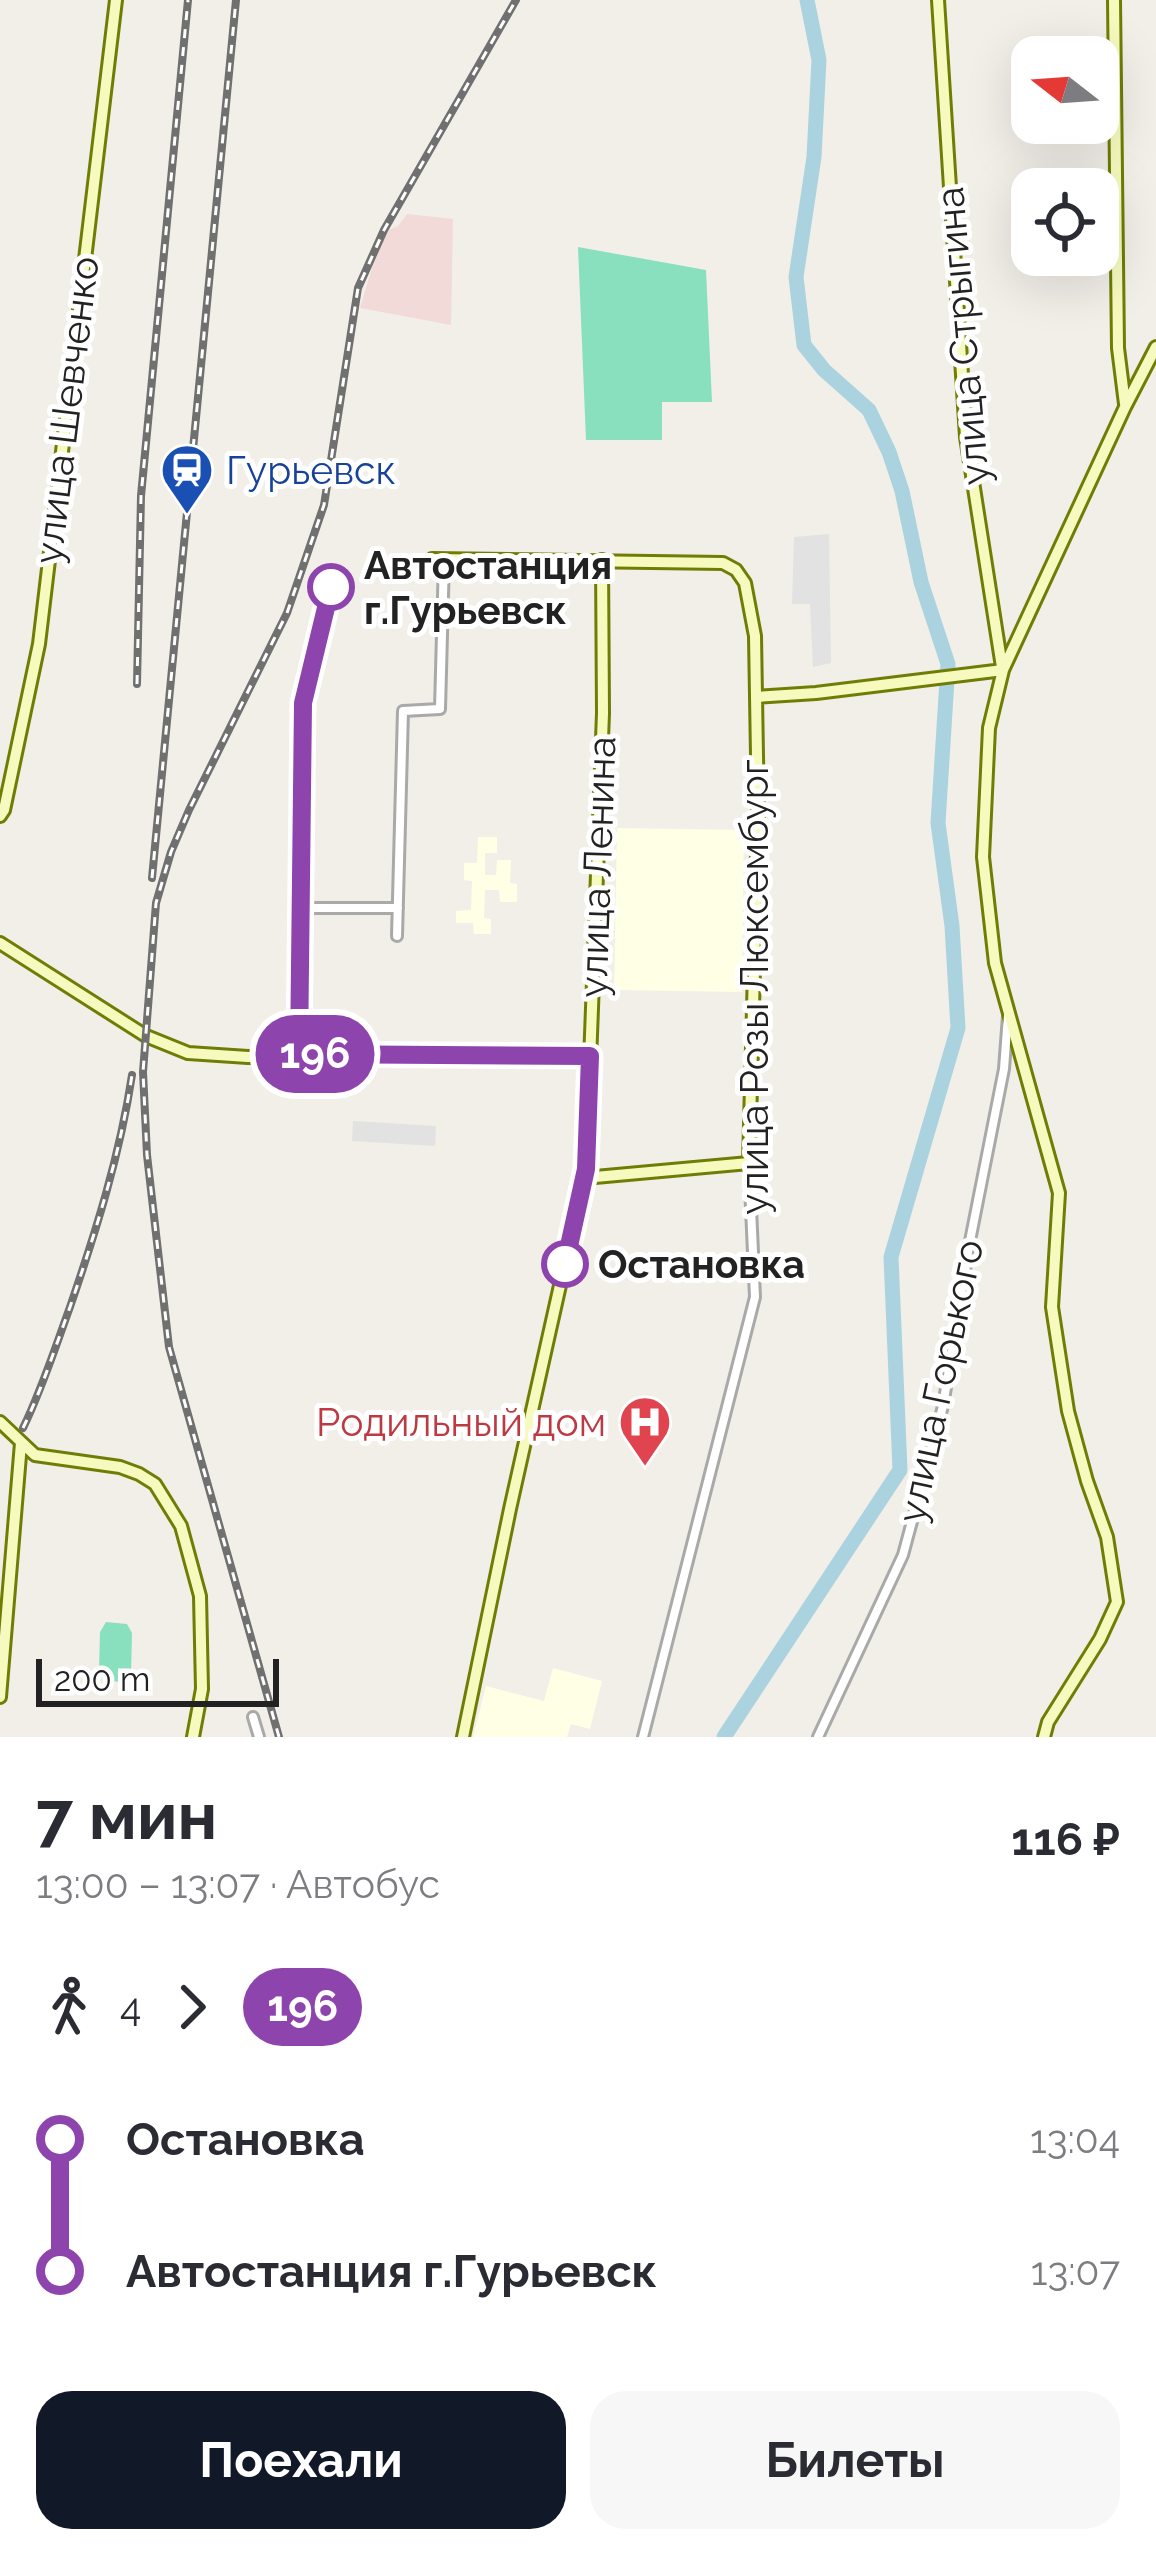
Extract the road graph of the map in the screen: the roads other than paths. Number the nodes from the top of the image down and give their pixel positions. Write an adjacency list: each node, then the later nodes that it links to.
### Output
1 (116, 0): 11 (street, улица Шевченко)
2 (938, 0): 9 (street, улица Стрыгина)
3 (1114, 0): 5 (street)
4 (1156, 347): 5 (street)
5 (1125, 406): 9 (street)
6 (438, 559): 7 (street); 13 (street)
7 (602, 560): 10 (street, улица Розы Люксембург); 18 (street, улица Ленина)
8 (333, 580): 12 (street)
9 (1003, 670): 10 (street); 16 (street)
10 (756, 697): 19 (street, улица Розы Люксембург)
11 (0, 816)
12 (301, 908): 13 (street); 17 (street)
13 (398, 908): 14 (street)
14 (397, 936)
15 (0, 943): 17 (street)
16 (1008, 1009): 29 (street, улица Горького); 30 (street)
17 (299, 1054): 18 (street)
18 (590, 1056): 20 (street, улица Ленина)
19 (749, 1163): 20 (street); 28 (street, улица Розы Люксембург)
20 (584, 1178): 27 (street, улица Ленина)
21 (0, 1422): 22 (street)
22 (17, 1440): 23 (street); 25 (street)
23 (0, 1697)
24 (253, 1717): 26 (street)
25 (194, 1737)
26 (259, 1737)
27 (463, 1737)
28 (643, 1737)
29 (818, 1737)
30 (1044, 1737)

